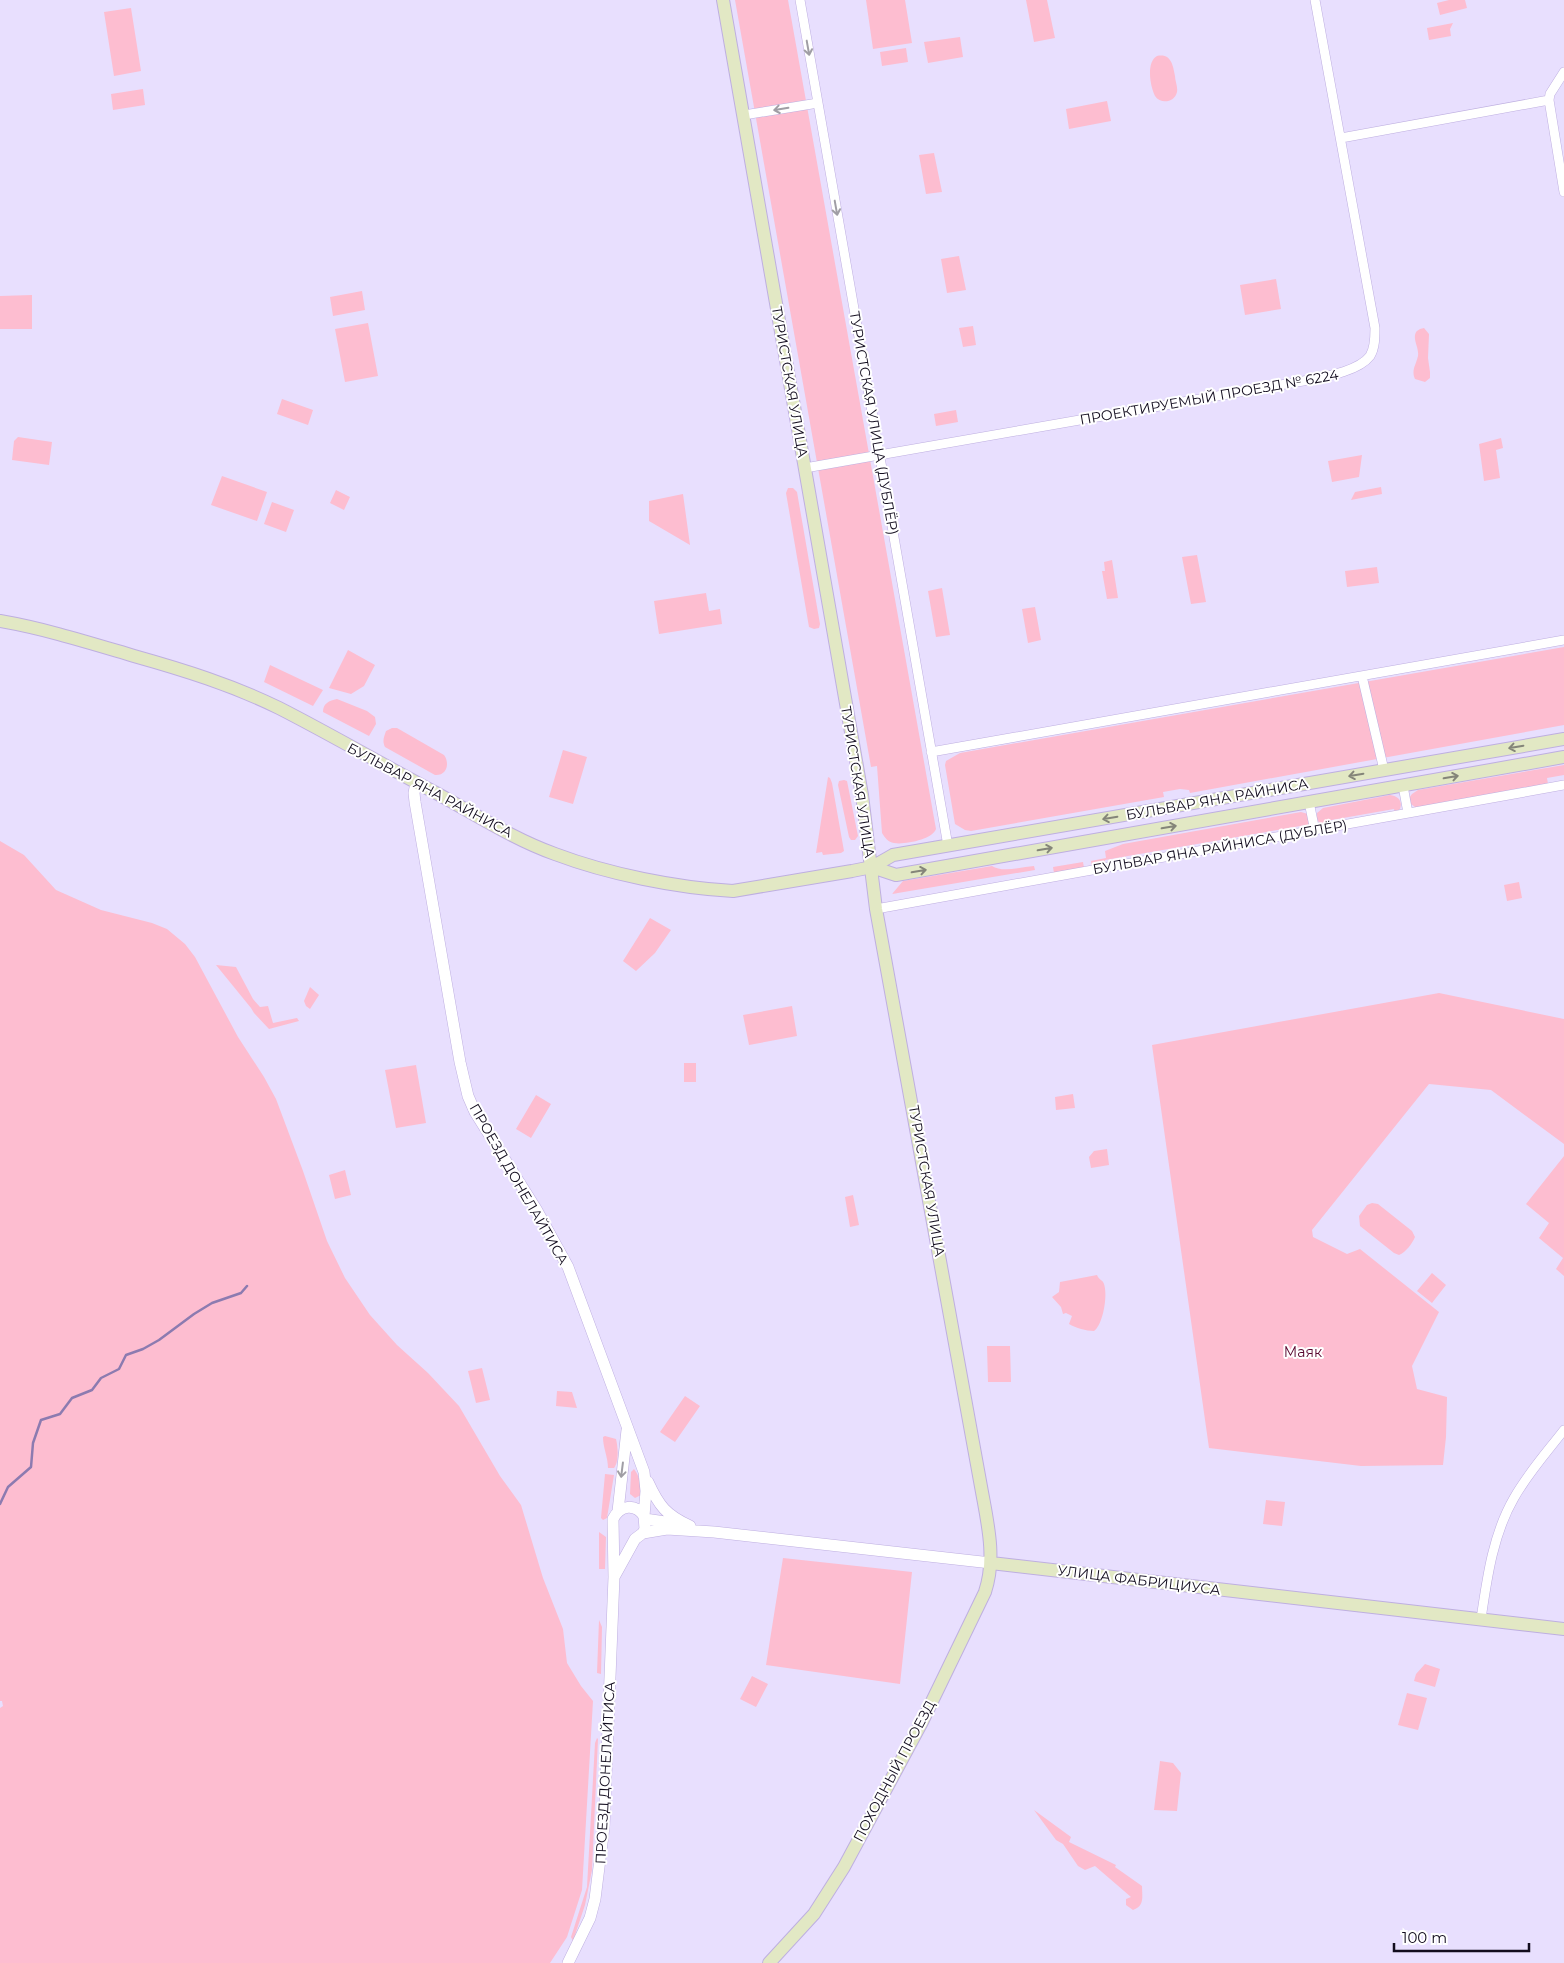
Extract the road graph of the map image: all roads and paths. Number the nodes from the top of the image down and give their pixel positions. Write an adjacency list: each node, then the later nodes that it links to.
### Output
1 (723, 0): 7 (main road, ТУРИСТСКАЯ УЛИЦА)
2 (800, 0): 6 (street, ТУРИСТСКАЯ УЛИЦА (ДУБЛЁР), one-way to 6)
3 (1315, 0): 8 (street, ПРОЕКТИРУЕМЫЙ ПРОЕЗД № 6224)
4 (1564, 72): 5 (street)
5 (1549, 100): 8 (street); 9 (street)
6 (818, 103): 7 (street, one-way to 7); 10 (street, ТУРИСТСКАЯ УЛИЦА (ДУБЛЁР), one-way to 10)
7 (744, 115): 11 (main road, ТУРИСТСКАЯ УЛИЦА)
8 (1341, 138): 10 (street, ПРОЕКТИРУЕМЫЙ ПРОЕЗД № 6224)
9 (1564, 192)
10 (879, 456): 11 (street, ПРОЕКТИРУЕМЫЙ ПРОЕЗД № 6224); 16 (street, ТУРИСТСКАЯ УЛИЦА (ДУБЛЁР))
11 (804, 468): 26 (main road, ТУРИСТСКАЯ УЛИЦА)
12 (0, 621): 19 (main road, БУЛЬВАР ЯНА РАЙНИСА)
13 (1564, 640): 14 (street)
14 (1362, 676): 16 (street); 18 (street)
15 (1564, 739): 18 (main road, БУЛЬВАР ЯНА РАЙНИСА, one-way to 18)
16 (931, 752): 25 (street, ТУРИСТСКАЯ УЛИЦА (ДУБЛЁР))
17 (1564, 757): 21 (main road, БУЛЬВАР ЯНА РАЙНИСА, one-way to 17)
18 (1384, 770): 25 (main road, БУЛЬВАР ЯНА РАЙНИСА, one-way to 25)
19 (416, 783): 26 (main road, БУЛЬВАР ЯНА РАЙНИСА); 28 (street, ПРОЕЗД ДОНЕЛАЙТИСА)
20 (1564, 785): 23 (street, БУЛЬВАР ЯНА РАЙНИСА (ДУБЛЁР))
21 (1403, 786): 22 (main road, БУЛЬВАР ЯНА РАЙНИСА); 23 (street)
22 (1310, 802): 24 (street); 26 (main road, БУЛЬВАР ЯНА РАЙНИСА, one-way to 22)
23 (1408, 813): 24 (street, БУЛЬВАР ЯНА РАЙНИСА (ДУБЛЁР))
24 (1315, 830): 27 (street, БУЛЬВАР ЯНА РАЙНИСА (ДУБЛЁР))
25 (948, 846): 26 (main road, БУЛЬВАР ЯНА РАЙНИСА)
26 (872, 867): 27 (main road, ТУРИСТСКАЯ УЛИЦА)
27 (876, 909): 37 (main road, ТУРИСТСКАЯ УЛИЦА)
28 (627, 1430): 30 (street, ПРОЕЗД ДОНЕЛАЙТИСА); 31 (street, ПРОЕЗД ДОНЕЛАЙТИСА, one-way to 31)
29 (1564, 1430): 39 (street)
30 (644, 1472): 32 (street, ПРОЕЗД ДОНЕЛАЙТИСА); 33 (street)
31 (618, 1510): 32 (street); 34 (street, ПРОЕЗД ДОНЕЛАЙТИСА)
32 (645, 1518): 33 (street, УЛИЦА ФАБРИЦИУСА); 36 (street, ПРОЕЗД ДОНЕЛАЙТИСА)
33 (690, 1526): 35 (street, УЛИЦА ФАБРИЦИУСА)
34 (614, 1532): 36 (street); 38 (street, ПРОЕЗД ДОНЕЛАЙТИСА)
35 (714, 1532): 36 (street, УЛИЦА ФАБРИЦИУСА); 37 (street, УЛИЦА ФАБРИЦИУСА)
36 (639, 1536): 38 (street, ПРОЕЗД ДОНЕЛАЙТИСА)
37 (991, 1563): 39 (main road, УЛИЦА ФАБРИЦИУСА); 42 (main road, ПОХОДНЫЙ ПРОЕЗД)
38 (614, 1577): 41 (street, ПРОЕЗД ДОНЕЛАЙТИСА)
39 (1481, 1619): 40 (main road, УЛИЦА ФАБРИЦИУСА)
40 (1564, 1629)
41 (568, 1963)
42 (769, 1963)

